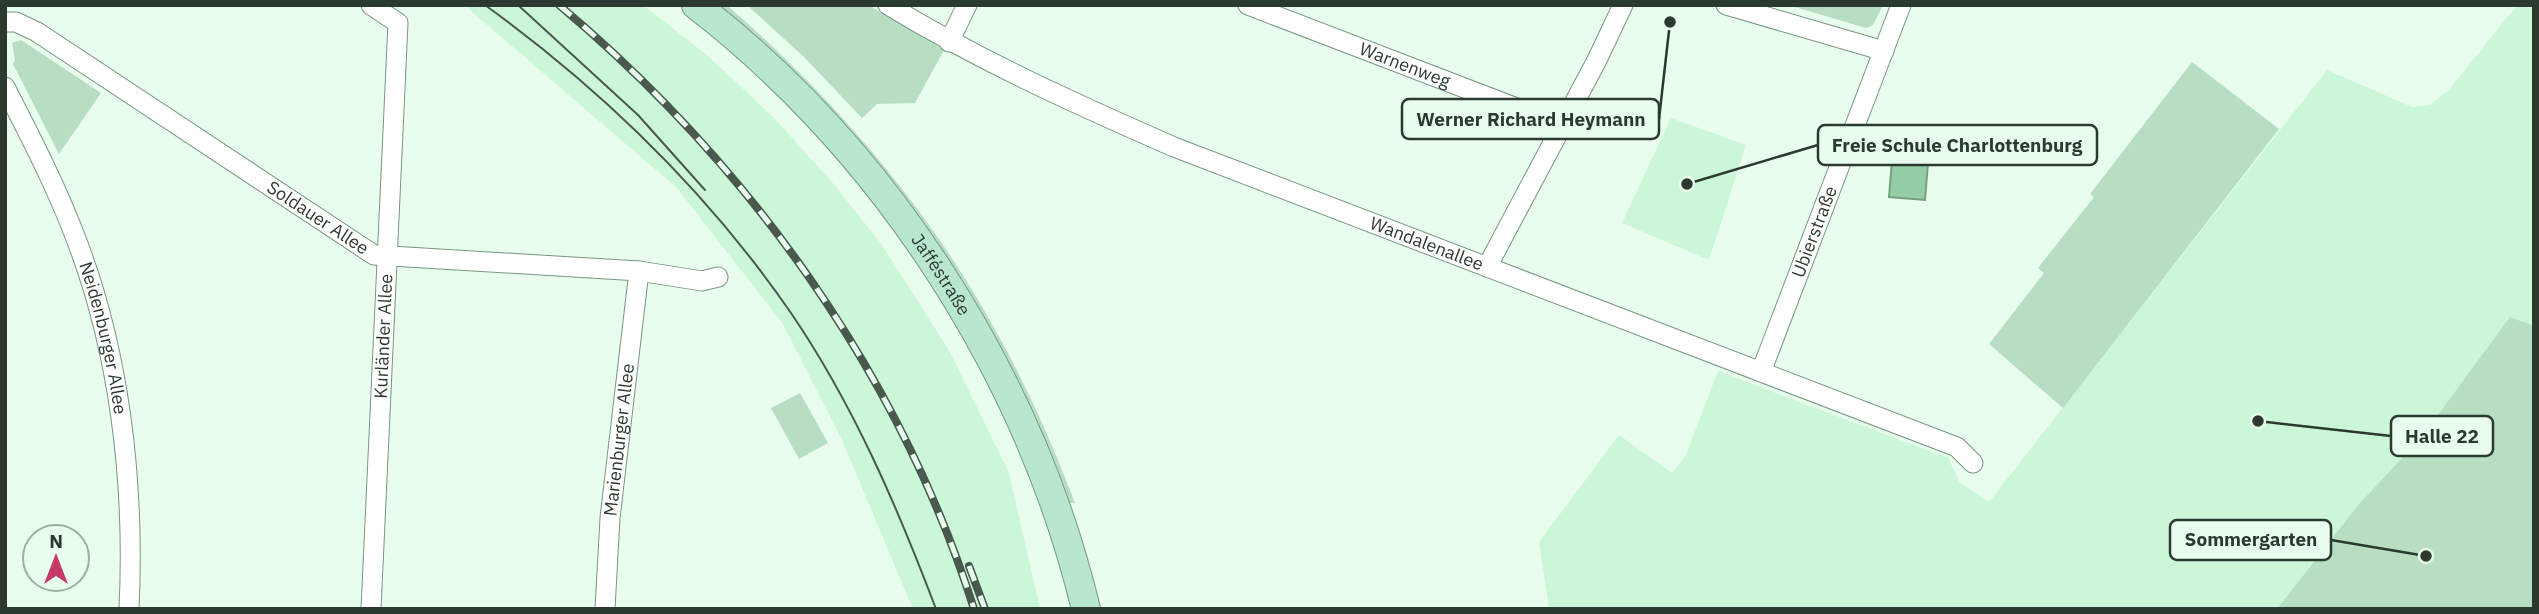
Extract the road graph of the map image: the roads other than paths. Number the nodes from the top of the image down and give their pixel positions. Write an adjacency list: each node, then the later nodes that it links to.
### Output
1 (371, 5): 14 (street, Kurländer Allee)
2 (696, 5): 23 (main road, Jafféstraße)
3 (888, 5): 10 (street, Wandalenallee)
4 (967, 5): 10 (street)
5 (1248, 5): 13 (street, Warnenweg)
6 (1623, 5): 13 (street)
7 (1726, 5): 11 (street)
8 (1901, 5): 11 (street, Ubierstraße)
9 (5, 22): 14 (street, Soldauer Allee)
10 (949, 42): 15 (street, Wandalenallee)
11 (1884, 51): 18 (street, Ubierstraße)
12 (5, 87): 20 (street, Neidenburger Allee)
13 (1561, 125): 15 (street)
14 (388, 257): 16 (street, Soldauer Allee); 21 (street, Kurländer Allee)
15 (1487, 267): 18 (street, Wandalenallee)
16 (639, 271): 17 (street, Soldauer Allee); 22 (street, Marienburger Allee)
17 (718, 277)
18 (1761, 372): 19 (street, Wandalenallee)
19 (1973, 463)
20 (129, 609)
21 (371, 609)
22 (605, 609)
23 (1086, 609)

